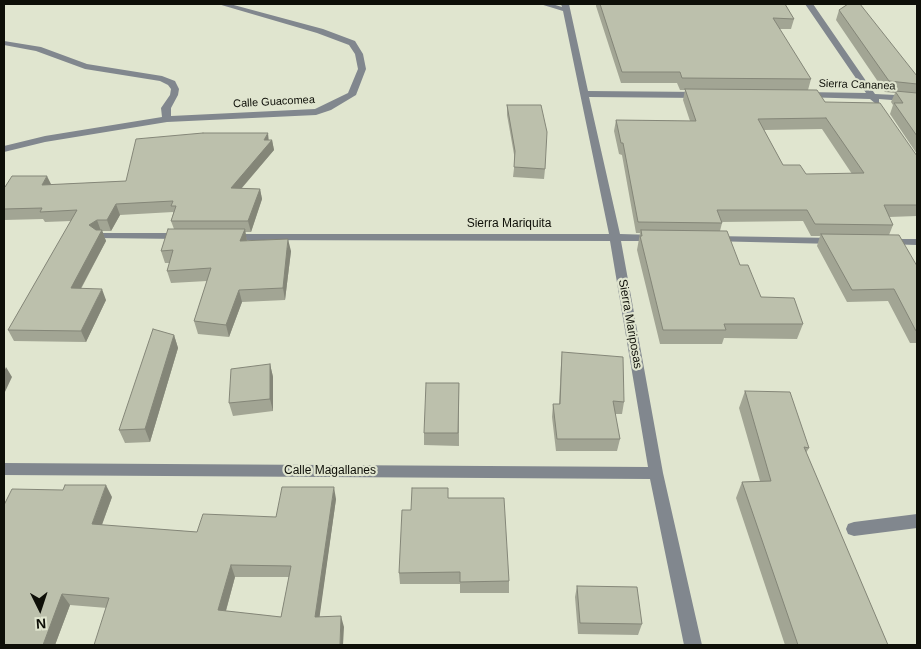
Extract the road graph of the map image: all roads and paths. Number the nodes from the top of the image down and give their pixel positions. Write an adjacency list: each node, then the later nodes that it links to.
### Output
1 (222, 4): 12 (street, Calle Guacomea)
2 (544, 4): 4 (street)
3 (809, 4): 9 (street)
4 (566, 7): 6 (street, Sierra Mariposas)
5 (4, 43): 12 (street)
6 (586, 94): 7 (street); 17 (street, Sierra Mariposas)
7 (714, 95)
8 (793, 95): 9 (street, Sierra Cananea)
9 (872, 96): 10 (street, Sierra Cananea); 11 (street)
10 (917, 100)
11 (882, 111)
12 (167, 120): 13 (street, Calle Guacomea)
13 (4, 149)
14 (101, 236): 15 (street)
15 (190, 236)
16 (220, 236): 17 (street, Sierra Mariquita)
17 (615, 238): 18 (street, Sierra Mariquita); 24 (street, Sierra Mariposas)
18 (664, 238)
19 (702, 239): 20 (street)
20 (849, 241)
21 (878, 242): 22 (street)
22 (917, 242)
23 (4, 470): 24 (street, Calle Magallanes)
24 (656, 473): 27 (street, Sierra Mariposas)
25 (917, 520): 26 (street)
26 (854, 529)
27 (693, 645)

